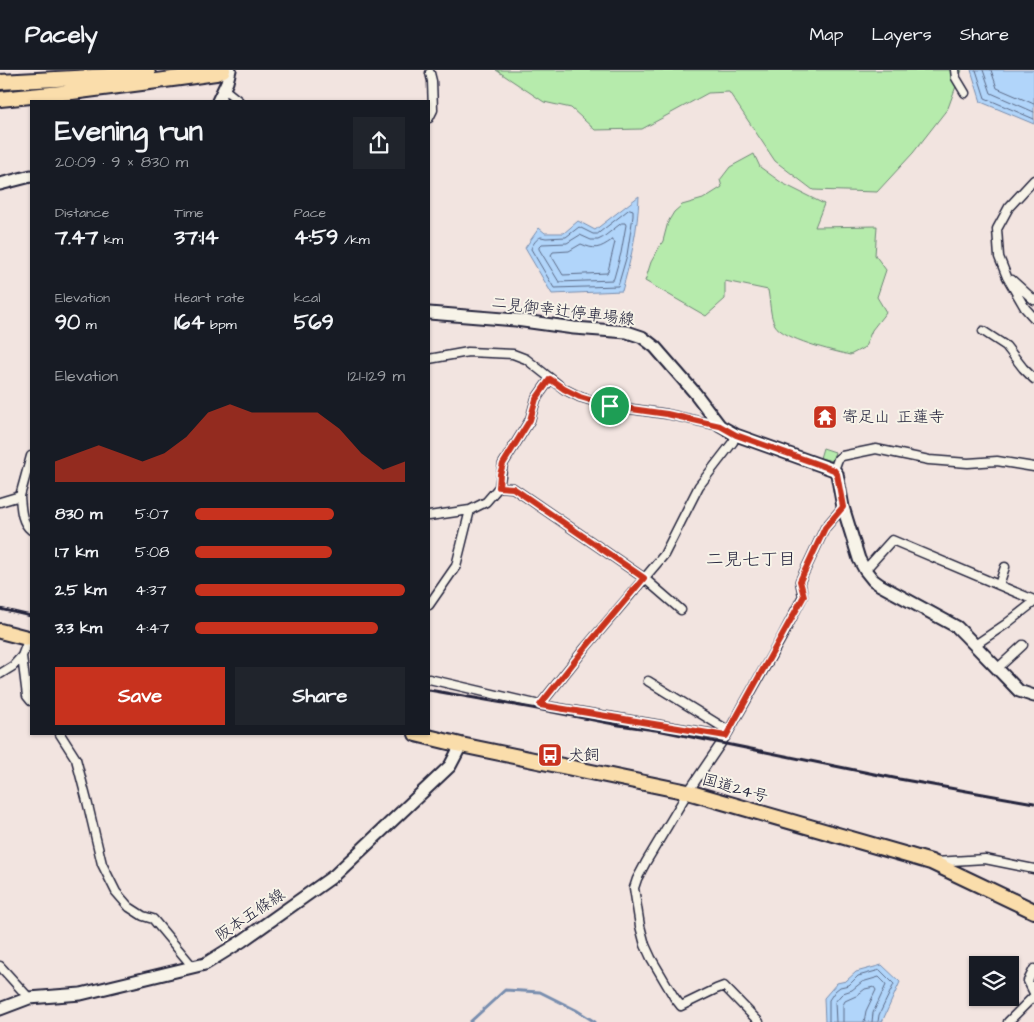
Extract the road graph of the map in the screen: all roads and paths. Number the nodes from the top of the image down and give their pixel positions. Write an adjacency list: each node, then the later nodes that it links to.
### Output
1 (192, 70): 5 (highway)
2 (224, 70): 10 (highway)
3 (230, 70): 8 (main road)
4 (955, 70): 9 (street)
5 (174, 71): 7 (highway)
6 (430, 73): 13 (street)
7 (0, 82)
8 (224, 89): 11 (main road); 12 (street)
9 (965, 93)
10 (0, 99)
11 (218, 100)
12 (238, 100)
13 (430, 116)
14 (30, 176): 16 (main road)
15 (1034, 180): 17 (street)
16 (0, 184)
17 (1006, 276): 18 (street); 20 (street)
18 (1034, 300)
19 (430, 314): 25 (main road, 二見御幸辻停車場線)
20 (1034, 318)
21 (984, 331): 24 (street)
22 (430, 359): 23 (street)
23 (550, 379): 25 (street); 30 (street)
24 (1034, 379)
25 (720, 426): 26 (main road, 二見御幸辻停車場線)
26 (736, 435): 29 (main road, 二見御幸辻停車場線); 39 (street)
27 (30, 460): 31 (street)
28 (1034, 467): 29 (street)
29 (834, 470): 33 (main road)
30 (499, 487): 34 (street); 39 (street)
31 (20, 496): 32 (street); 36 (street)
32 (0, 502)
33 (843, 507): 38 (main road); 56 (street)
34 (470, 510): 35 (street); 42 (street)
35 (430, 516)
36 (30, 529)
37 (1004, 567): 40 (street)
38 (865, 570): 40 (street); 46 (main road)
39 (644, 578): 43 (street); 55 (street)
40 (999, 585): 41 (street)
41 (1034, 601): 46 (street)
42 (430, 604)
43 (681, 610)
44 (0, 631): 45 (highway)
45 (30, 638): 48 (street)
46 (975, 645): 49 (main road)
47 (1023, 645): 49 (street)
48 (22, 656): 50 (street); 54 (street)
49 (998, 668): 53 (main road)
50 (0, 674)
51 (430, 680): 55 (street)
52 (648, 681): 56 (street)
53 (1034, 696)
54 (30, 700)
55 (540, 705): 56 (street)
56 (727, 734): 60 (street)
57 (61, 735): 65 (street)
58 (420, 735): 59 (highway, 国道24号)
59 (461, 745): 60 (highway, 国道24号); 65 (main road, 阪本五條線)
60 (688, 792): 61 (highway, 国道24号); 70 (street)
61 (930, 862): 62 (street); 63 (highway, 国道24号)
62 (1034, 869)
63 (1034, 911)
64 (0, 966): 68 (street)
65 (193, 967): 68 (main road, 阪本五條線)
66 (1034, 970): 67 (street)
67 (1034, 995): 71 (street)
68 (29, 998): 69 (main road, 阪本五條線)
69 (0, 1008)
70 (759, 1022)
71 (1008, 1022)

